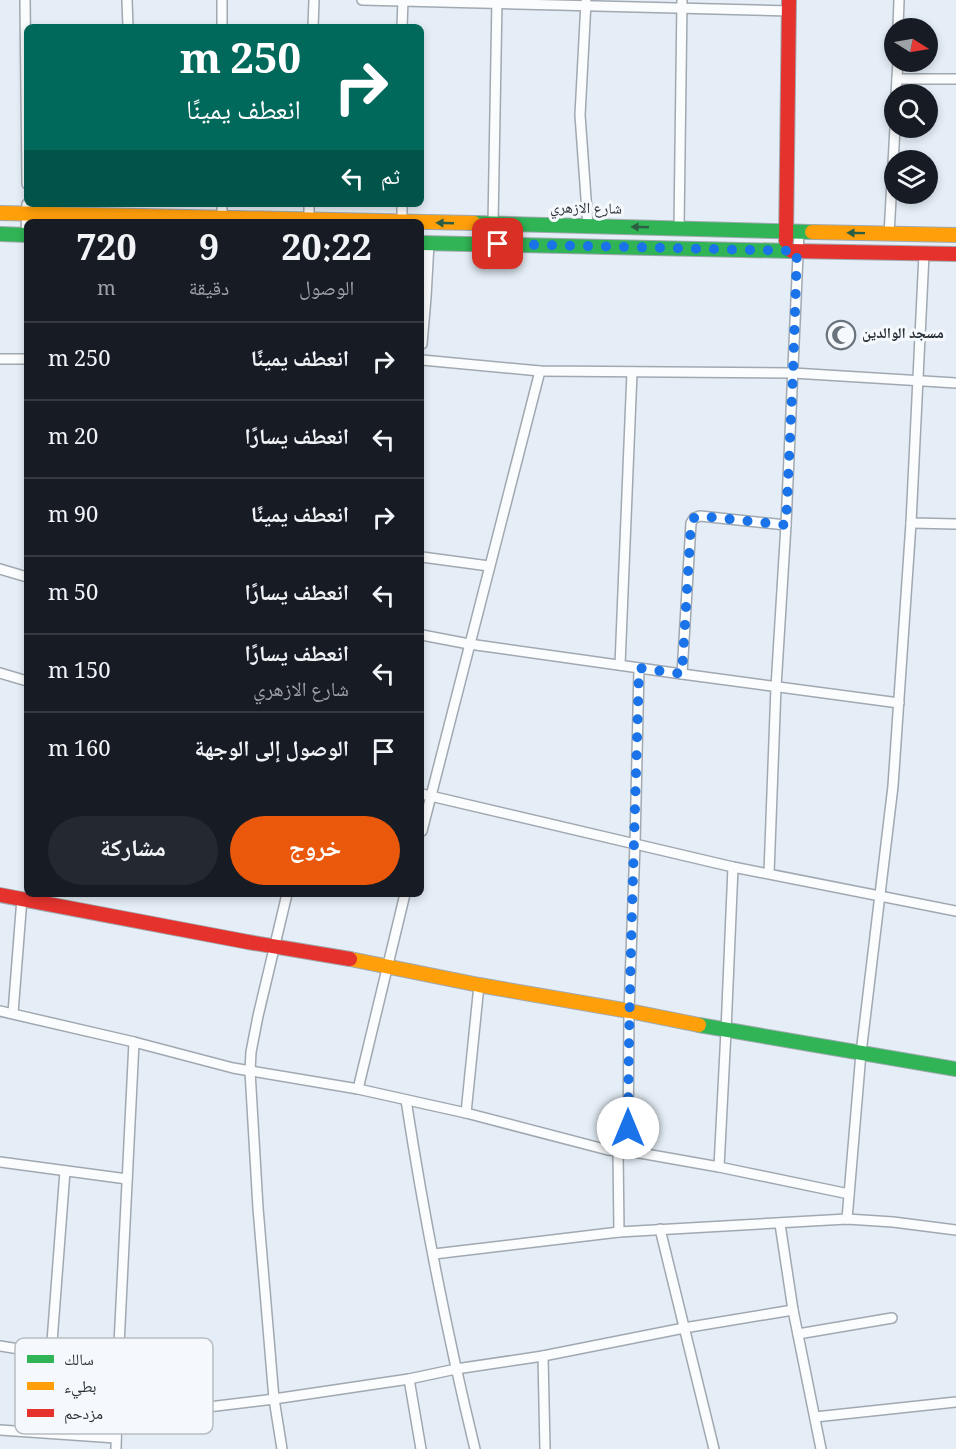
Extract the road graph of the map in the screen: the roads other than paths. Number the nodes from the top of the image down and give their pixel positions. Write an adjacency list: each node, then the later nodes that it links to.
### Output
1 (25, 0): 13 (street)
2 (127, 0): 14 (street)
3 (222, 0): 15 (street)
4 (314, 0): 16 (street)
5 (362, 0): 7 (street)
6 (899, 0): 12 (street)
7 (402, 1): 8 (street); 17 (street)
8 (497, 2): 9 (street); 29 (street)
9 (586, 3): 10 (street); 30 (street)
10 (682, 4): 11 (street); 31 (street)
11 (789, 6): 32 (street)
12 (898, 18)
13 (25, 24)
14 (128, 24)
15 (222, 24)
16 (313, 24)
17 (402, 24)
18 (897, 72): 19 (street)
19 (897, 79): 20 (street); 21 (street)
20 (956, 79)
21 (897, 84)
22 (894, 138): 34 (street)
23 (27, 209): 24 (street, شارع الازهري); 26 (street, شارع الازهري)
24 (129, 210): 25 (street, شارع الازهري)
25 (222, 211): 27 (street, شارع الازهري)
26 (0, 213)
27 (299, 219)
28 (424, 222): 29 (street, شارع الازهري, one-way to 28)
29 (493, 224): 30 (street, شارع الازهري)
30 (588, 226): 31 (street, شارع الازهري, one-way to 30)
31 (679, 228): 32 (street, شارع الازهري)
32 (793, 232): 34 (street, شارع الازهري, one-way to 32); 38 (street)
33 (0, 234): 35 (street)
34 (889, 234): 36 (street, شارع الازهري)
35 (24, 235)
36 (956, 235)
37 (425, 243): 38 (street); 41 (street)
38 (791, 251): 39 (street); 47 (street)
39 (924, 254): 40 (street); 48 (street)
40 (956, 254)
41 (424, 320)
42 (0, 359): 43 (street)
43 (24, 359)
44 (424, 360): 45 (street)
45 (540, 371): 46 (street); 54 (street)
46 (632, 372): 47 (street); 59 (street)
47 (793, 373): 48 (street); 51 (street)
48 (917, 380): 49 (street); 50 (street)
49 (956, 383)
50 (911, 524): 52 (street); 65 (street)
51 (786, 525): 62 (street); 64 (street)
52 (956, 525)
53 (424, 557): 54 (street)
54 (489, 566): 58 (street)
55 (0, 569): 56 (street)
56 (24, 576)
57 (424, 635): 58 (street)
58 (469, 644): 59 (street); 66 (street)
59 (620, 665): 60 (street)
60 (639, 668): 62 (street); 68 (street)
61 (0, 673): 63 (street)
62 (682, 674): 64 (street)
63 (24, 680)
64 (776, 687): 65 (street); 70 (street)
65 (899, 703): 72 (street)
66 (426, 795): 67 (street); 68 (street)
67 (424, 813)
68 (635, 844): 69 (street); 82 (street)
69 (732, 867): 70 (street); 84 (street)
70 (769, 873): 72 (street)
71 (0, 895): 75 (street)
72 (881, 896): 77 (street); 86 (street)
73 (286, 897): 78 (street)
74 (404, 897): 79 (street)
75 (22, 898): 76 (street); 83 (street)
76 (45, 899): 78 (street)
77 (956, 911)
78 (274, 946): 79 (street); 88 (street)
79 (386, 967): 80 (street); 89 (street)
80 (479, 985): 82 (street); 91 (street)
81 (0, 1011): 83 (street)
82 (629, 1011): 84 (street); 92 (street)
83 (13, 1013): 85 (street)
84 (726, 1031): 86 (street); 94 (street)
85 (134, 1042): 88 (street); 96 (street)
86 (861, 1053): 87 (street); 97 (street)
87 (956, 1069)
88 (250, 1071): 89 (street); 115 (street)
89 (358, 1089): 90 (street)
90 (406, 1100): 91 (street); 103 (street)
91 (466, 1113): 92 (street)
92 (623, 1151): 94 (street); 102 (street)
93 (0, 1162): 95 (street)
94 (719, 1167): 97 (street)
95 (65, 1171): 96 (street); 108 (street)
96 (127, 1179): 109 (street)
97 (849, 1194): 98 (street)
98 (848, 1219): 99 (street); 101 (street)
99 (780, 1224): 100 (street); 104 (street)
100 (660, 1229): 102 (street); 106 (street)
101 (956, 1230)
102 (619, 1232): 103 (street)
103 (434, 1254): 113 (street)
104 (794, 1310): 106 (street); 107 (street)
105 (892, 1318): 107 (street)
106 (684, 1328): 112 (street); 129 (street)
107 (798, 1334): 118 (street)
108 (52, 1338)
109 (119, 1338)
110 (0, 1346): 111 (street)
111 (15, 1348)
112 (543, 1356): 113 (street); 128 (street)
113 (456, 1369): 114 (street); 127 (street)
114 (409, 1379): 115 (street); 126 (street)
115 (274, 1399): 117 (street); 125 (street)
116 (956, 1401): 118 (street)
117 (213, 1406)
118 (815, 1417): 130 (street)
119 (0, 1430): 120 (street)
120 (15, 1431)
121 (58, 1434): 123 (street)
122 (116, 1434): 123 (street)
123 (116, 1438): 124 (street)
124 (116, 1449)
125 (282, 1449)
126 (421, 1449)
127 (475, 1449)
128 (545, 1449)
129 (714, 1449)
130 (821, 1449)

